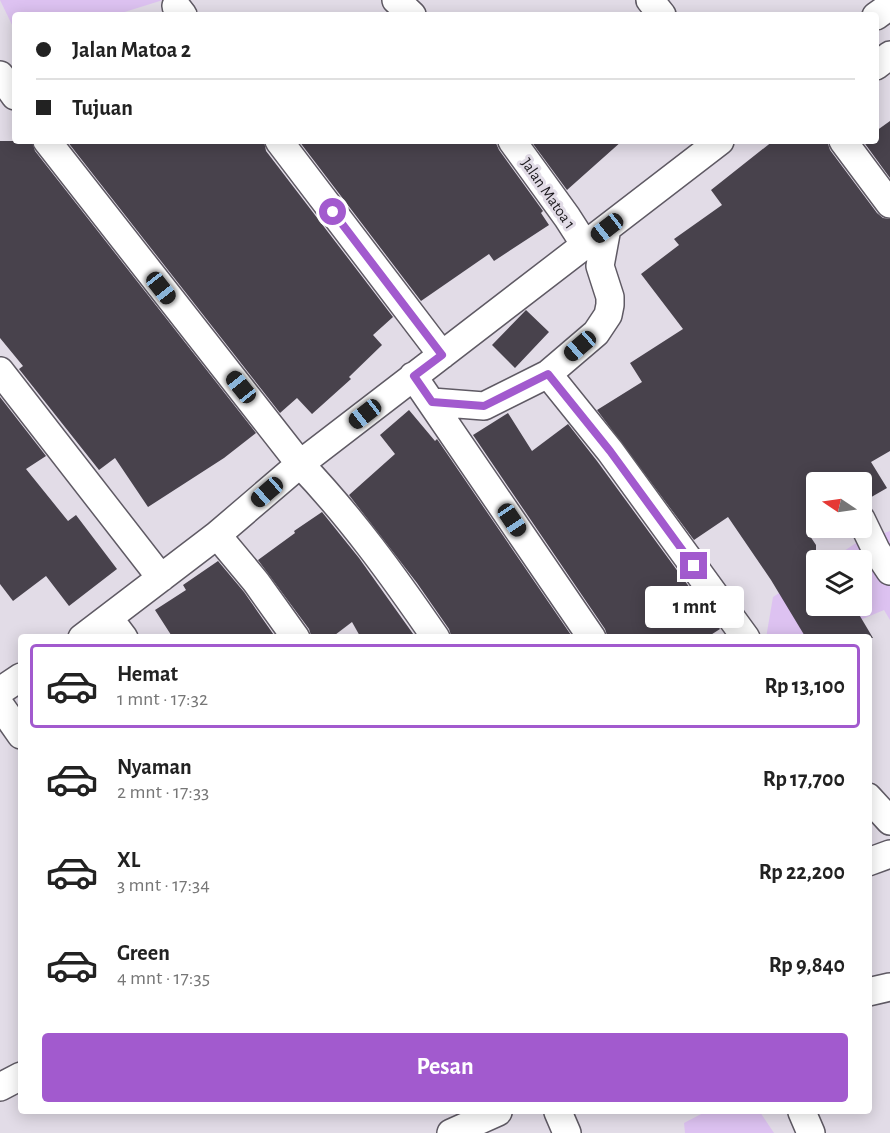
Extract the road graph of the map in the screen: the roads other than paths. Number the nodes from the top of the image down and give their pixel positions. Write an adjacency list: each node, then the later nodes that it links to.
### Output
1 (396, 0): 3 (street)
2 (650, 0): 4 (street)
3 (409, 12)
4 (660, 12)
5 (0, 75): 6 (street)
6 (12, 92)
7 (49, 144): 20 (street)
8 (281, 144): 15 (street)
9 (514, 144): 14 (street, Jalan Matoa 1)
10 (716, 144): 13 (street)
11 (845, 144): 12 (street)
12 (890, 204)
13 (607, 228): 14 (street); 17 (street)
14 (585, 245): 15 (street)
15 (442, 355): 18 (street)
16 (0, 371): 24 (street)
17 (548, 374): 19 (street); 30 (street)
18 (414, 376): 19 (street); 20 (street)
19 (432, 402): 29 (street)
20 (300, 464): 21 (street); 28 (street)
21 (217, 535): 24 (street); 27 (street)
22 (871, 538): 23 (street)
23 (883, 561)
24 (161, 578): 25 (street)
25 (116, 628): 26 (street)
26 (96, 634)
27 (293, 634)
28 (433, 634)
29 (589, 634)
30 (743, 634)
31 (18, 679): 32 (street)
32 (0, 691)
33 (0, 705): 34 (street)
34 (18, 731)
35 (872, 801): 36 (street)
36 (890, 821)
37 (890, 854): 38 (street)
38 (872, 861)
39 (890, 987): 40 (street)
40 (872, 991)
41 (18, 1078): 42 (street)
42 (0, 1087)
43 (493, 1114): 46 (street)
44 (559, 1114): 47 (street)
45 (803, 1114): 48 (street)
46 (450, 1133)
47 (567, 1133)
48 (811, 1133)

